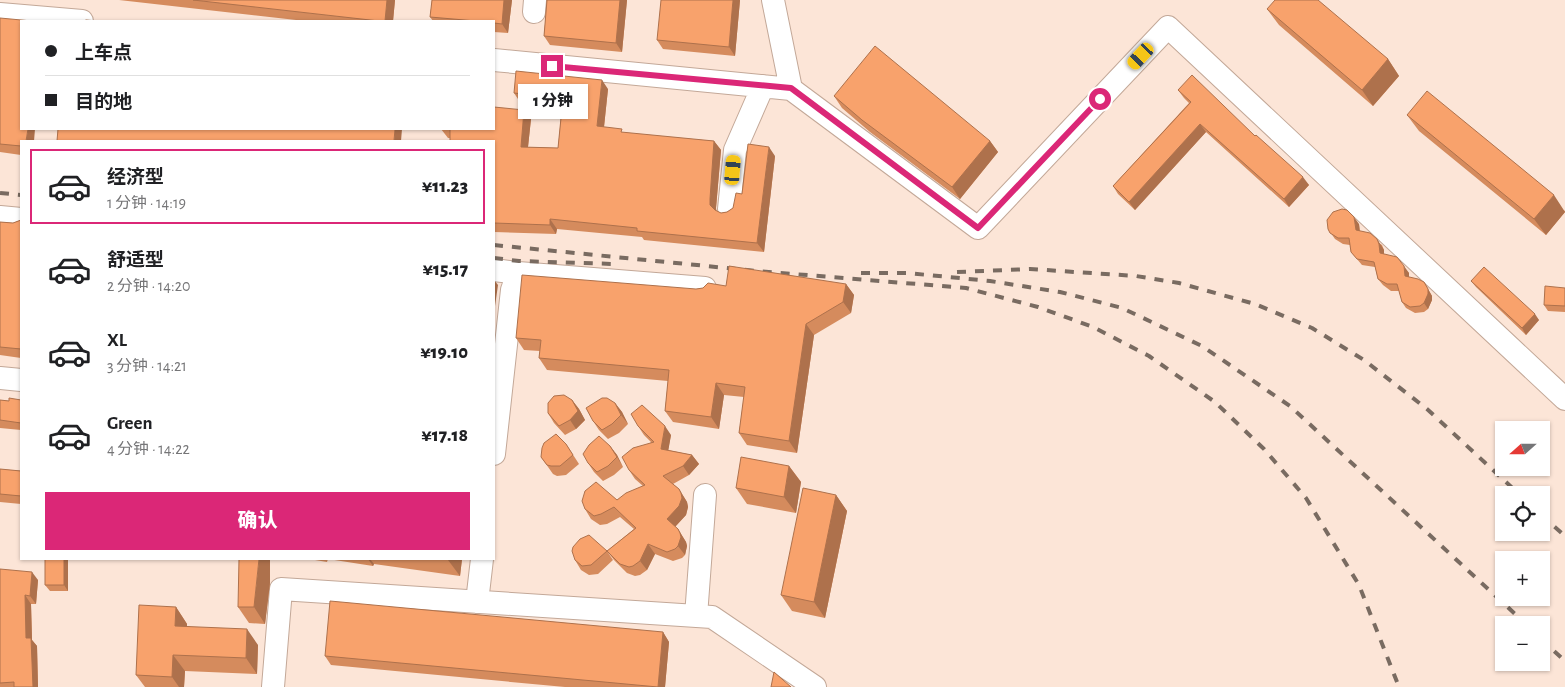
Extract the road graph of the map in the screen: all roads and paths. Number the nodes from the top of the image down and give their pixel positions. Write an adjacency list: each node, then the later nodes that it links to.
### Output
1 (773, 0): 6 (street)
2 (0, 14): 3 (street)
3 (70, 20)
4 (495, 60): 5 (street)
5 (763, 86): 6 (street); 7 (street)
6 (791, 88): 15 (street)
7 (729, 209)
8 (0, 217): 9 (street)
9 (20, 219)
10 (495, 270): 11 (street)
11 (518, 273): 12 (street); 16 (street)
12 (705, 288)
13 (0, 378): 14 (street)
14 (20, 380)
15 (1565, 399)
16 (495, 435)
17 (705, 495): 20 (street)
18 (482, 560): 19 (street)
19 (477, 602): 20 (street); 21 (street)
20 (696, 616): 22 (street)
21 (273, 687)
22 (815, 687)

